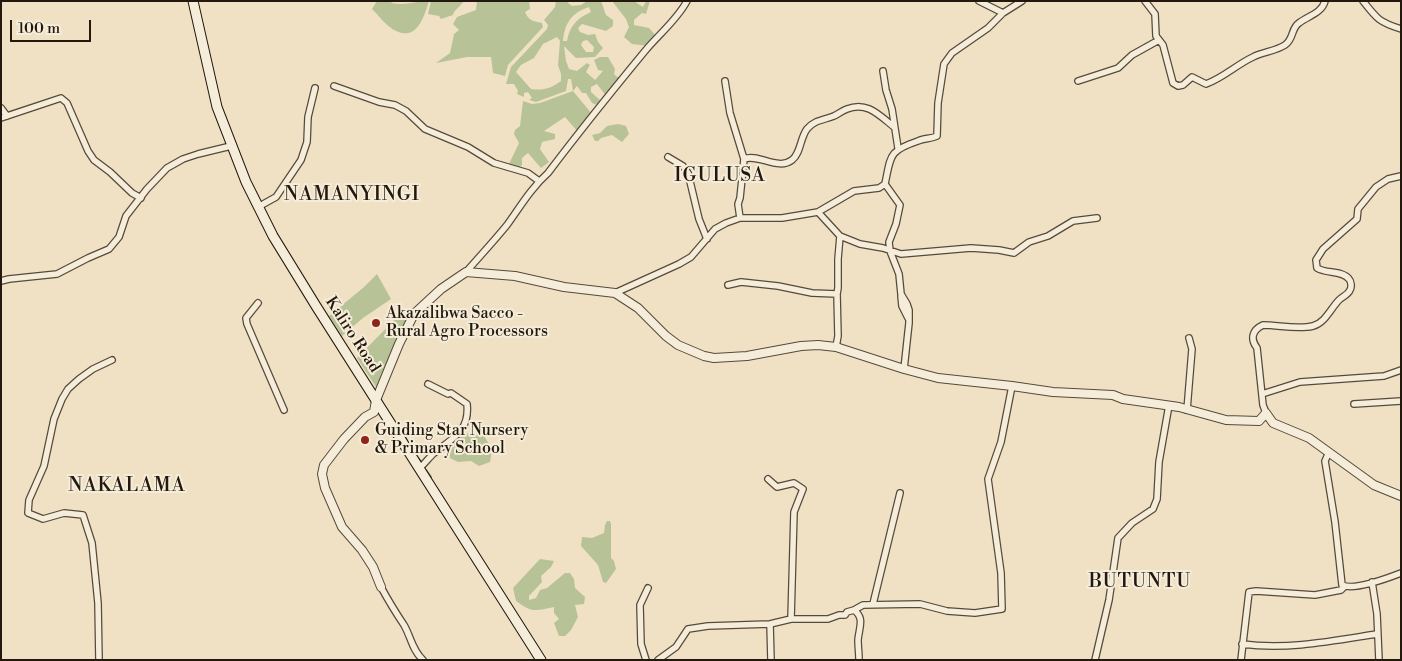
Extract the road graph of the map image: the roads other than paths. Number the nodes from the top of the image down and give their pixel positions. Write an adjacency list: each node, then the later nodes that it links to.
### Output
1 (193, 1): 19 (main road, Kaliro Road)
2 (687, 1): 24 (street)
3 (979, 1): 8 (street)
4 (1022, 1): 8 (street)
5 (1145, 1): 10 (street)
6 (1325, 1): 10 (street)
7 (1363, 1): 9 (street)
8 (1003, 12): 20 (street)
9 (1401, 29)
10 (1158, 40): 13 (street)
11 (884, 71): 18 (street)
12 (725, 81): 22 (street)
13 (1078, 81)
14 (334, 86): 24 (street)
15 (315, 88): 27 (street)
16 (1, 108): 17 (street)
17 (4, 117): 26 (street)
18 (894, 127): 20 (street); 22 (street)
19 (231, 146): 26 (street); 27 (main road, Kaliro Road)
20 (898, 148): 25 (street)
21 (668, 157): 32 (street)
22 (744, 159): 29 (street)
23 (1401, 176): 47 (street)
24 (539, 180): 34 (street)
25 (885, 184): 28 (street); 33 (street)
26 (141, 198): 35 (street)
27 (258, 207): 48 (main road, Kaliro Road)
28 (818, 212): 29 (street); 31 (street)
29 (740, 218): 32 (street)
30 (1097, 218): 33 (street)
31 (840, 236): 33 (street); 38 (street)
32 (706, 239): 37 (street)
33 (890, 251): 43 (street)
34 (466, 272): 37 (street); 48 (street)
35 (1, 281)
36 (728, 285): 38 (street)
37 (616, 293): 41 (street)
38 (837, 294): 41 (street)
39 (258, 304): 52 (street)
40 (1189, 338): 53 (street)
41 (836, 347): 43 (street)
42 (112, 360): 73 (street)
43 (904, 369): 46 (street)
44 (1401, 370): 47 (street)
45 (428, 384): 58 (street)
46 (1012, 386): 51 (street); 67 (street)
47 (1262, 394): 54 (street)
48 (376, 400): 58 (main road, Kaliro Road); 64 (street)
49 (1401, 401): 50 (street)
50 (1354, 404)
51 (1169, 405): 53 (street); 80 (street)
52 (284, 410)
53 (1187, 410): 55 (street)
54 (1266, 413): 55 (street); 56 (street)
55 (1259, 421): 56 (street)
56 (1273, 423): 57 (street)
57 (1329, 452): 61 (street); 65 (street)
58 (419, 469): 75 (main road, Kaliro Road)
59 (768, 479): 69 (street)
60 (900, 493): 67 (street)
61 (1401, 496)
62 (1401, 573): 63 (street)
63 (1372, 582): 65 (street); 71 (street)
64 (382, 587): 74 (street)
65 (1344, 587): 72 (street)
66 (648, 588): 76 (street)
67 (873, 604): 68 (street)
68 (854, 610): 69 (street); 79 (street)
69 (792, 619): 70 (street)
70 (770, 624): 77 (street); 78 (street)
71 (1377, 634): 72 (street); 82 (street)
72 (1242, 644): 81 (street)
73 (99, 660)
74 (423, 660)
75 (541, 660)
76 (646, 660)
77 (658, 660)
78 (771, 660)
79 (859, 660)
80 (1095, 660)
81 (1241, 660)
82 (1379, 660)

